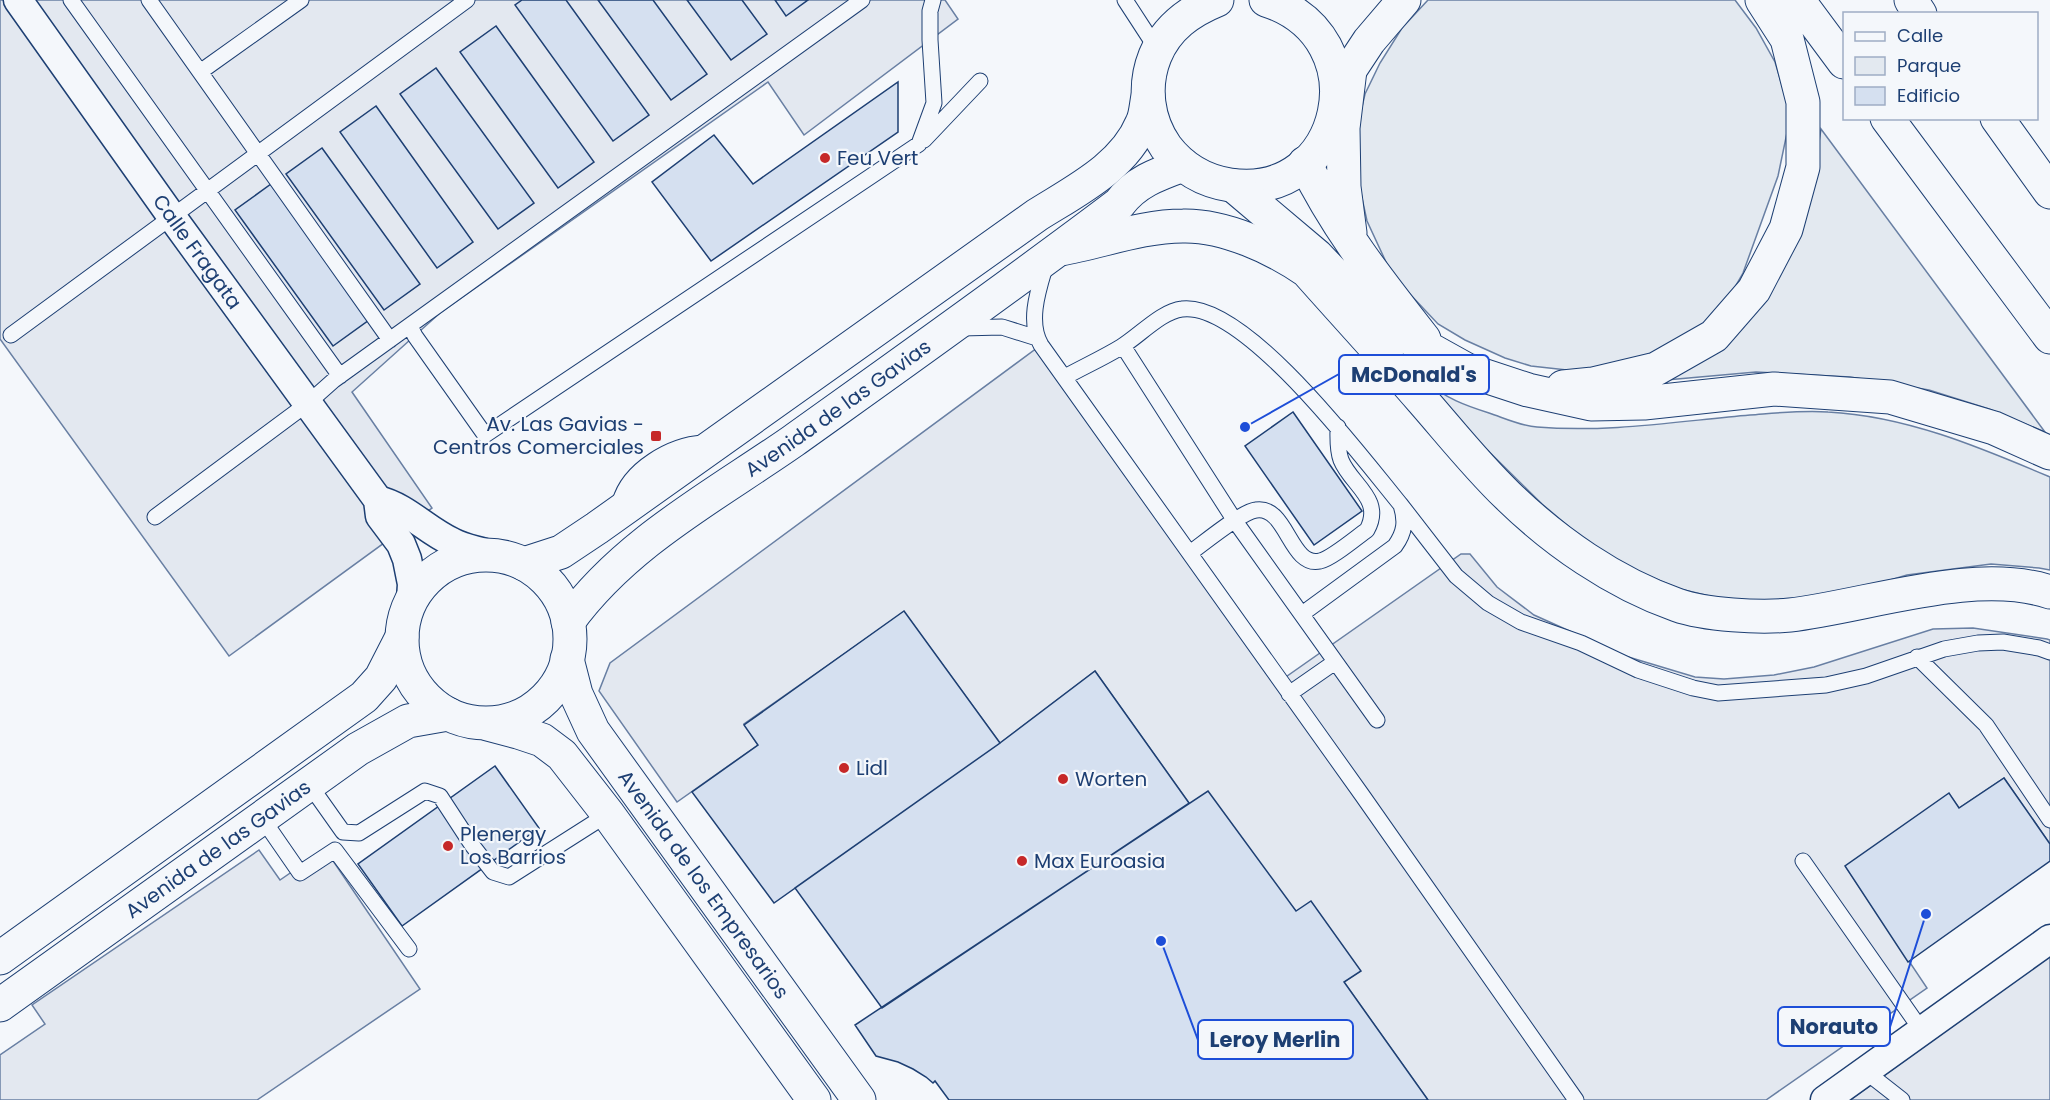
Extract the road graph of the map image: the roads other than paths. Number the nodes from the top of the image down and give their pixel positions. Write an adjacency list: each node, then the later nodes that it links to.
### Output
1 (18, 0): 31 (street, Calle Fragata)
2 (71, 0): 28 (lane)
3 (149, 0): 17 (lane)
4 (301, 0): 17 (lane)
5 (467, 0): 24 (lane)
6 (862, 0): 36 (lane)
7 (933, 0): 23 (lane)
8 (1125, 0): 15 (lane)
9 (1217, 0): 14 (main road)
10 (1266, 0): 18 (main road)
11 (1404, 0): 18 (main road)
12 (1762, 0): 47 (main road)
13 (1798, 0): 16 (main road)
14 (1179, 10): 15 (main road)
15 (1156, 54): 20 (main road, Avenida de las Gavias)
16 (1843, 59)
17 (200, 72): 24 (lane)
18 (1344, 79): 25 (main road, Avenida de las Gavias); 32 (main road)
19 (980, 81): 23 (lane)
20 (1148, 96): 26 (main road); 57 (main road, Avenida de las Gavias)
21 (1888, 120): 40 (main road)
22 (1998, 120): 29 (main road)
23 (919, 144): 36 (lane)
24 (258, 154): 28 (lane); 42 (lane)
25 (1305, 163): 27 (main road, Avenida de las Gavias); 32 (main road)
26 (1183, 165): 27 (main road); 30 (main road, Avenida de las Gavias)
27 (1226, 185): 30 (main road, Avenida de las Gavias); 35 (main road)
28 (208, 191): 31 (lane); 45 (lane)
29 (2050, 192)
30 (1119, 204): 33 (main road, Avenida de las Gavias)
31 (172, 217): 38 (lane); 48 (street, Calle Fragata)
32 (1352, 244): 44 (main road)
33 (1054, 254): 34 (main road); 37 (main road, Avenida de las Gavias); 41 (lane)
34 (1291, 260): 35 (main road); 39 (main road)
35 (1342, 282): 39 (main road); 44 (main road)
36 (410, 326): 42 (lane)
37 (943, 333): 41 (lane); 61 (main road, Avenida de las Gavias)
38 (11, 336)
39 (1365, 336): 58 (main road)
40 (2050, 337)
41 (1037, 338): 46 (lane)
42 (390, 340): 45 (lane)
43 (1123, 346): 46 (lane); 49 (lane); 54 (lane)
44 (1432, 350): 47 (main road)
45 (340, 376): 48 (lane)
46 (1065, 377): 55 (lane)
47 (1528, 390): 50 (main road)
48 (307, 404): 51 (street, Calle Fragata); 53 (lane)
49 (1338, 427): 52 (lane); 54 (lane)
50 (2050, 453)
51 (378, 500): 56 (street, Calle Fragata); 59 (street, Calle Fragata)
52 (1401, 505): 60 (lane); 64 (lane)
53 (155, 517)
54 (1235, 521): 55 (lane); 60 (lane)
55 (1190, 553): 67 (lane)
56 (488, 554): 57 (main road); 59 (main road)
57 (524, 564): 61 (main road)
58 (2050, 592)
59 (411, 600): 62 (main road)
60 (1302, 614): 66 (lane)
61 (568, 622): 65 (main road)
62 (402, 637): 68 (main road); 80 (main road, Avenida de las Gavias)
63 (2050, 652): 64 (lane)
64 (1917, 657): 74 (lane)
65 (567, 659): 70 (main road); 85 (main road, Avenida de los Empresarios)
66 (1335, 662): 67 (lane); 69 (lane)
67 (1289, 694): 86 (lane)
68 (448, 714): 70 (main road); 71 (main road, Avenida de las Gavias)
69 (1377, 720)
70 (484, 723): 72 (main road, Avenida de los Empresarios)
71 (309, 784): 73 (main road, Avenida de las Gavias); 75 (lane)
72 (608, 814): 75 (lane); 84 (main road, Avenida de los Empresarios)
73 (262, 818): 76 (lane); 81 (main road, Avenida de las Gavias)
74 (2050, 820)
75 (343, 832): 76 (lane)
76 (335, 850): 79 (lane)
77 (1803, 861): 82 (lane)
78 (2050, 939): 82 (street)
79 (409, 949)
80 (0, 958)
81 (0, 1005)
82 (1922, 1031): 83 (street)
83 (1865, 1071): 87 (street); 88 (lane)
84 (814, 1100)
85 (859, 1100)
86 (1576, 1100)
87 (1825, 1100)
88 (1902, 1100)

